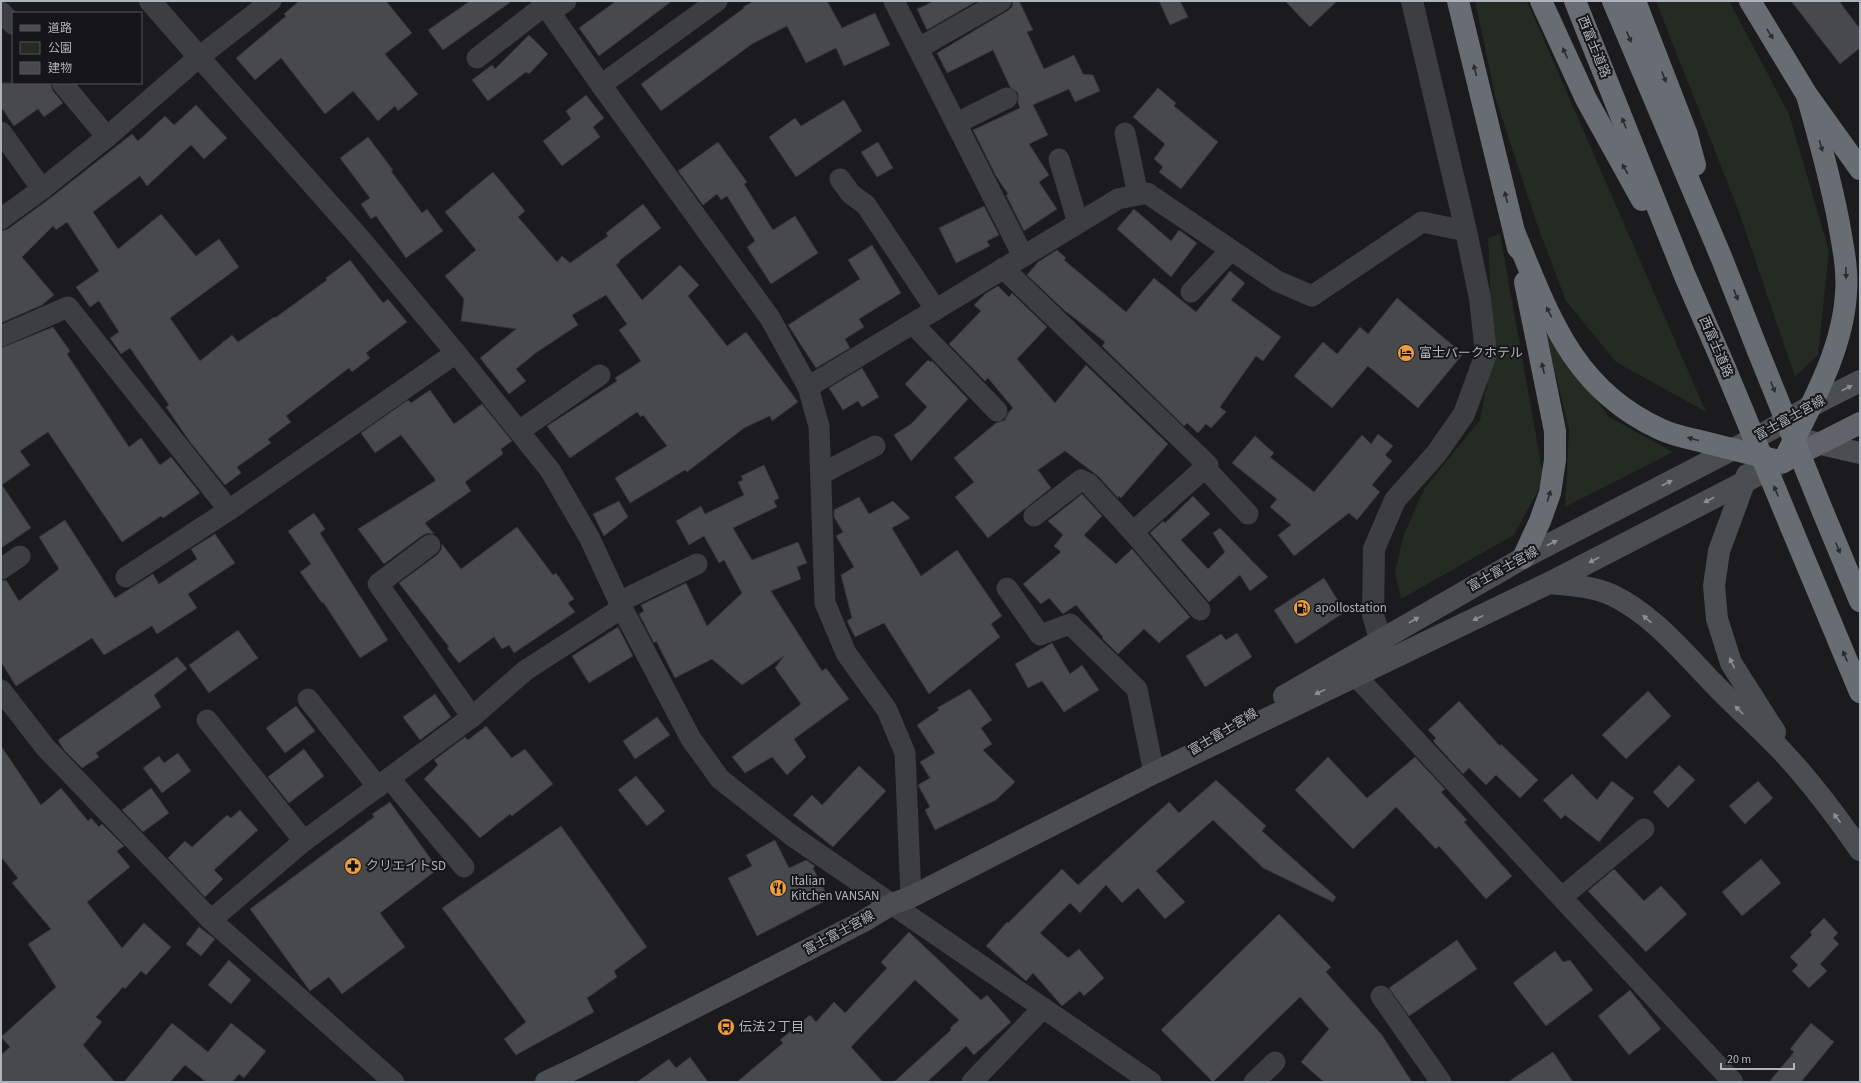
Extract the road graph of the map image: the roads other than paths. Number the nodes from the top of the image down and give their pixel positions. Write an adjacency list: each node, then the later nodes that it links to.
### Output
1 (150, 1): 17 (street)
2 (271, 1): 17 (street)
3 (717, 1): 20 (street)
4 (894, 1): 16 (street)
5 (1001, 1): 16 (street)
6 (1412, 1): 34 (street)
7 (1458, 1): 35 (highway, one-way to 7)
8 (1541, 1): 40 (highway, one-way to 8)
9 (1575, 1): 40 (highway, 西富士道路, one-way to 9)
10 (1613, 1): 38 (highway, one-way to 38)
11 (1635, 1): 38 (highway, one-way to 38)
12 (1750, 1): 21 (highway, one-way to 21)
13 (551, 5): 18 (street); 20 (street)
14 (1, 12): 15 (street)
15 (12, 23)
16 (919, 48): 23 (street)
17 (199, 57): 26 (street); 45 (street)
18 (477, 58)
19 (63, 84): 26 (street)
20 (601, 85): 48 (street)
21 (1807, 95): 28 (highway); 49 (highway, one-way to 49)
22 (1007, 98): 23 (street)
23 (957, 123): 37 (street)
24 (1, 132): 30 (street)
25 (1125, 133): 31 (street)
26 (107, 137): 30 (street)
27 (1059, 159): 33 (street)
28 (1860, 169)
29 (840, 179): 42 (street)
30 (42, 189): 32 (street)
31 (1138, 195): 33 (street); 36 (street)
32 (1, 220)
33 (1078, 224): 37 (street)
34 (1466, 231): 36 (street); 79 (street)
35 (1515, 234): 57 (highway, one-way to 35); 70 (highway, one-way to 35)
36 (1231, 250): 41 (street)
37 (1023, 256): 39 (street)
38 (1722, 259): 76 (highway, one-way to 76, bridge)
39 (1003, 268): 42 (street); 61 (street)
40 (1685, 276): 83 (highway, 西富士道路, one-way to 40, bridge)
41 (1191, 292)
42 (936, 310): 43 (street)
43 (912, 324): 48 (street); 50 (street)
44 (1, 336): 64 (street)
45 (456, 353): 52 (street); 64 (street)
46 (600, 375): 52 (street)
47 (1860, 381): 49 (main road, 富士富士宮線, one-way to 47)
48 (808, 387): 62 (street)
49 (1809, 407): 53 (main road, 富士富士宮線); 54 (highway)
50 (997, 411)
51 (1860, 423): 55 (highway)
52 (519, 431): 77 (street)
53 (1768, 431): 54 (main road); 57 (main road, 富士富士宮線); 59 (main road)
54 (1795, 438): 55 (main road); 60 (highway)
55 (1821, 444): 58 (main road); 60 (highway)
56 (875, 446): 62 (street)
57 (1731, 449): 59 (highway); 70 (main road, 富士富士宮線, one-way to 57)
58 (1860, 453)
59 (1756, 455): 60 (highway); 63 (main road)
60 (1783, 462): 63 (main road, 富士富士宮線)
61 (1205, 468): 65 (street); 67 (street)
62 (821, 474): 95 (street)
63 (1744, 482): 74 (main road, 富士富士宮線, one-way to 74); 88 (main road, one-way to 63)
64 (230, 510): 73 (street)
65 (1248, 514)
66 (1034, 516): 67 (street)
67 (1133, 532): 78 (street)
68 (430, 545): 85 (street)
69 (20, 556): 72 (street)
70 (1523, 558): 79 (main road, 富士富士宮線, one-way to 70)
71 (697, 564): 77 (street)
72 (1, 569)
73 (126, 576)
74 (1549, 583): 80 (main road, 富士富士宮線, one-way to 80); 88 (main road, one-way to 74)
75 (1007, 588): 87 (street)
76 (1860, 601)
77 (620, 605): 85 (street); 95 (street)
78 (1200, 610)
79 (1380, 639): 80 (street); 81 (main road, 富士富士宮線)
80 (1390, 659): 81 (main road, 富士富士宮線)
81 (1351, 667): 87 (main road, 富士富士宮線); 94 (street)
82 (1, 690): 96 (street)
83 (1860, 692)
84 (308, 698): 89 (street)
85 (472, 718): 89 (street)
86 (207, 720): 91 (street)
87 (1154, 772): 95 (main road, 富士富士宮線)
88 (1806, 778): 92 (main road, one-way to 88)
89 (384, 783): 91 (street); 93 (street)
90 (1644, 829): 94 (street)
91 (304, 841): 96 (street)
92 (1860, 850)
93 (464, 866)
94 (1562, 897): 106 (street)
95 (901, 900): 98 (street); 101 (main road, 富士富士宮線)
96 (211, 920): 100 (street)
97 (1380, 996): 105 (street)
98 (1043, 1008): 102 (street); 103 (street)
99 (1275, 1062): 104 (street)
100 (394, 1082)
101 (546, 1082)
102 (972, 1082)
103 (1151, 1082)
104 (1254, 1082)
105 (1441, 1082)
106 (1733, 1082)

